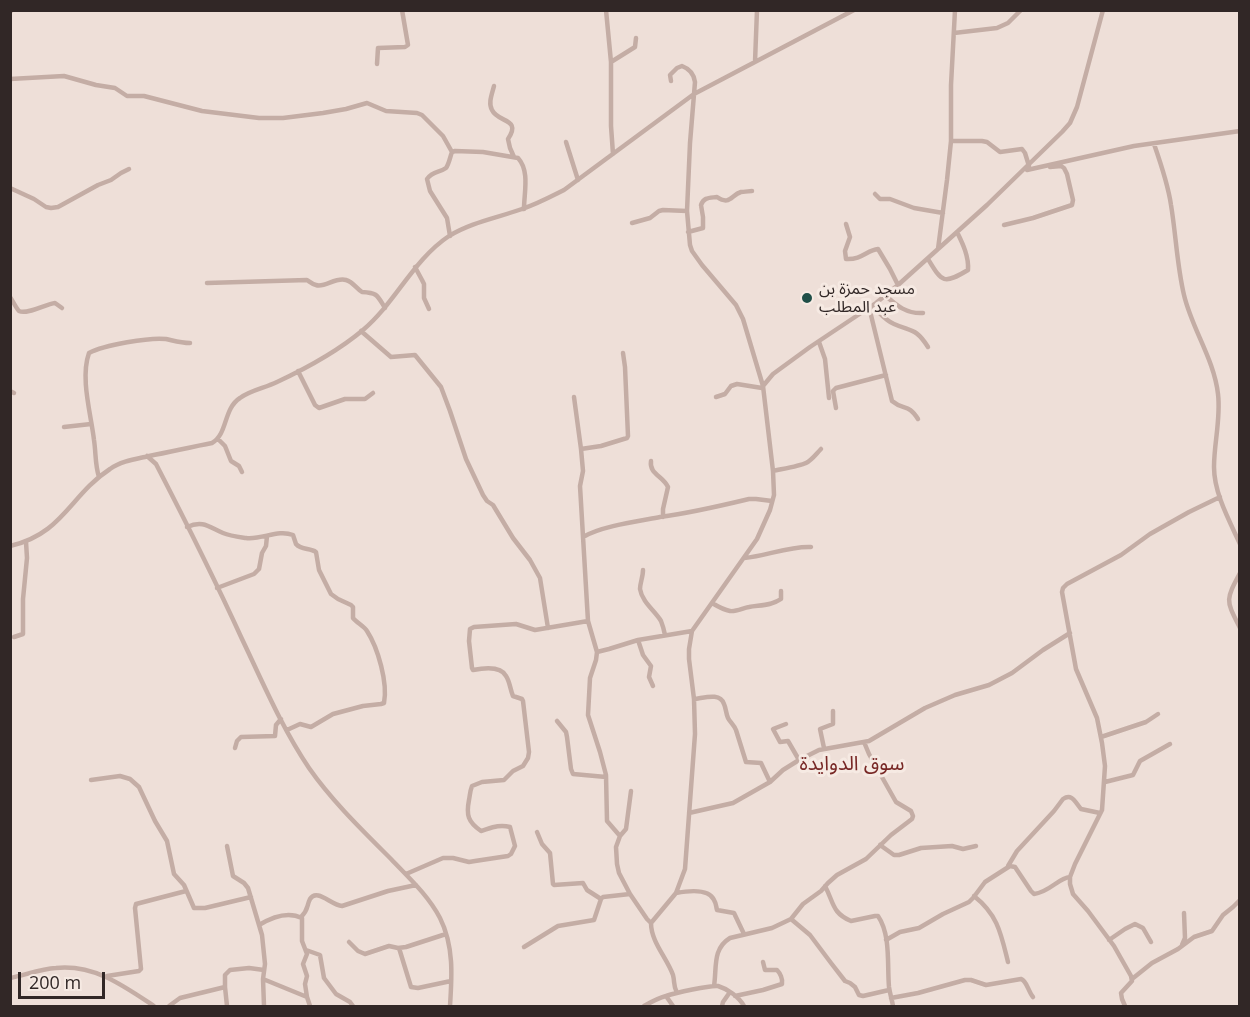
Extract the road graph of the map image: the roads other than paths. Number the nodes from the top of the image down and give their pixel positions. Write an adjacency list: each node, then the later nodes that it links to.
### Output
1 (402, 10): 12 (street)
2 (606, 10): 10 (street)
3 (758, 10): 11 (street)
4 (854, 10): 11 (street)
5 (955, 10): 8 (street)
6 (1021, 10): 8 (street)
7 (1103, 10): 25 (street)
8 (954, 33): 18 (street)
9 (636, 38): 10 (street)
10 (611, 62): 22 (street)
11 (755, 62): 16 (street)
12 (376, 64)
13 (10, 79): 21 (street)
14 (671, 81): 16 (street)
15 (494, 86): 23 (street)
16 (694, 94): 22 (street); 32 (street)
17 (1239, 131): 20 (street)
18 (951, 141): 25 (street); 36 (street)
19 (566, 142): 28 (street)
20 (1154, 144): 24 (street); 81 (street)
21 (452, 152): 23 (street); 42 (street)
22 (613, 154): 28 (street)
23 (514, 157): 34 (street)
24 (1046, 165): 27 (street); 39 (street)
25 (1029, 166): 27 (street)
26 (129, 169): 29 (street)
27 (1023, 171): 41 (street)
28 (578, 180): 34 (street)
29 (10, 188)
30 (752, 191): 33 (street)
31 (875, 194): 36 (street)
32 (688, 204): 33 (street); 35 (street)
33 (700, 205): 40 (street)
34 (524, 208): 42 (street)
35 (687, 211): 37 (street); 40 (street)
36 (943, 213): 43 (street)
37 (633, 223)
38 (846, 224): 47 (street)
39 (1005, 225)
40 (688, 232): 62 (street)
41 (957, 232): 43 (street); 44 (street)
42 (450, 236): 45 (street)
43 (938, 249): 44 (street)
44 (928, 259): 47 (street)
45 (415, 267): 52 (street); 53 (street)
46 (207, 283): 52 (street)
47 (898, 285): 48 (street)
48 (886, 296): 50 (street); 54 (street)
49 (10, 297): 51 (street)
50 (871, 306): 56 (street); 58 (street); 61 (street)
51 (62, 308)
52 (385, 308): 55 (street)
53 (429, 309)
54 (923, 314)
55 (361, 331): 60 (street); 98 (street)
56 (819, 342): 62 (street); 66 (street)
57 (190, 343): 69 (street)
58 (928, 347)
59 (623, 353): 72 (street)
60 (298, 371): 63 (street); 71 (street)
61 (886, 375): 67 (street); 68 (street)
62 (763, 387): 65 (street); 78 (street)
63 (373, 393)
64 (574, 397): 72 (street)
65 (717, 397)
66 (829, 398)
67 (836, 408)
68 (918, 419)
69 (91, 424): 70 (street); 80 (street)
70 (64, 427)
71 (218, 439): 74 (street); 79 (street)
72 (581, 449): 86 (street)
73 (820, 449): 78 (street)
74 (159, 454): 75 (street); 77 (street)
75 (147, 456): 77 (street); 80 (street)
76 (651, 460): 83 (street)
77 (156, 464): 84 (street)
78 (773, 471): 82 (street)
79 (242, 472)
80 (99, 477): 87 (street)
81 (1220, 497): 88 (street); 101 (street)
82 (772, 501): 83 (street); 91 (street)
83 (663, 517): 86 (street)
84 (187, 527): 85 (street); 94 (street)
85 (267, 536): 94 (street); 113 (street)
86 (583, 537): 97 (street)
87 (26, 542): 89 (street); 103 (street)
88 (1239, 544)
89 (10, 546)
90 (811, 547): 91 (street)
91 (744, 558): 96 (street)
92 (643, 570): 102 (street)
93 (1239, 573): 99 (street)
94 (217, 588): 110 (street)
95 (781, 591): 96 (street)
96 (712, 603): 100 (street)
97 (588, 621): 98 (street); 105 (street)
98 (548, 628): 133 (street)
99 (1239, 628)
100 (692, 631): 102 (street); 107 (street)
101 (1070, 633): 114 (street); 115 (street)
102 (665, 635): 104 (street)
103 (14, 637)
104 (638, 640): 105 (street); 106 (street)
105 (597, 652): 120 (street)
106 (652, 686)
107 (694, 699): 122 (street); 125 (street)
108 (833, 711): 118 (street)
109 (1158, 714): 114 (street)
110 (280, 719): 113 (street); 117 (street)
111 (557, 722): 120 (street)
112 (786, 724): 119 (street)
113 (286, 730): 133 (street)
114 (1101, 737): 123 (street)
115 (864, 742): 118 (street); 129 (street)
116 (1170, 744): 123 (street)
117 (235, 748)
118 (824, 748): 119 (street)
119 (799, 760): 122 (street)
120 (606, 777): 128 (street)
121 (91, 780): 137 (street)
122 (770, 782): 125 (street)
123 (1105, 782): 126 (street)
124 (631, 791): 128 (street)
125 (689, 813): 138 (street)
126 (1100, 813): 132 (street); 134 (street)
127 (537, 832): 142 (street)
128 (620, 836): 139 (street)
129 (880, 845): 131 (street); 136 (street)
130 (227, 846): 141 (street)
131 (976, 846)
132 (1008, 867): 134 (street); 140 (street)
133 (406, 874): 135 (street)
134 (1070, 877): 152 (street)
135 (416, 885): 145 (street); 149 (street)
136 (825, 886): 146 (street); 151 (street)
137 (186, 891): 141 (street); 162 (street)
138 (676, 893): 147 (street); 150 (street)
139 (630, 894): 142 (street); 147 (street)
140 (974, 896): 151 (street); 160 (street)
141 (251, 897): 148 (street)
142 (601, 899): 155 (street)
143 (1239, 900): 156 (street)
144 (1184, 913): 156 (street)
145 (301, 917): 148 (street); 158 (street)
146 (790, 919): 150 (street); 170 (street)
147 (651, 923): 167 (street)
148 (259, 925): 161 (street)
149 (446, 934): 157 (street); 166 (street)
150 (744, 934): 168 (street)
151 (886, 940): 170 (street)
152 (1109, 940): 154 (street); 165 (street)
153 (349, 942): 157 (street)
154 (1151, 942)
155 (524, 947)
156 (1180, 947): 165 (street)
157 (399, 948): 166 (street)
158 (306, 950): 175 (street); 183 (street)
159 (763, 962): 174 (street)
160 (1008, 962)
161 (264, 970): 164 (street); 169 (street)
162 (106, 976): 163 (street); 178 (street)
163 (10, 978)
164 (263, 979): 175 (street); 181 (street)
165 (1132, 979): 190 (street)
166 (452, 981): 184 (street)
167 (673, 985): 172 (street); 173 (street)
168 (714, 986): 171 (street); 172 (street)
169 (225, 987): 179 (street); 180 (street)
170 (890, 990): 177 (street)
171 (730, 992): 174 (street); 187 (street)
172 (677, 993): 173 (street)
173 (666, 996): 185 (street); 186 (street)
174 (735, 996): 188 (street)
175 (307, 997): 182 (street)
176 (1033, 997): 177 (street)
177 (891, 998): 189 (street)
178 (154, 1006)
179 (169, 1006)
180 (227, 1006)
181 (264, 1006)
182 (310, 1006)
183 (353, 1006)
184 (450, 1006)
185 (644, 1006)
186 (673, 1006)
187 (722, 1006)
188 (744, 1006)
189 (893, 1006)
190 (1125, 1006)

